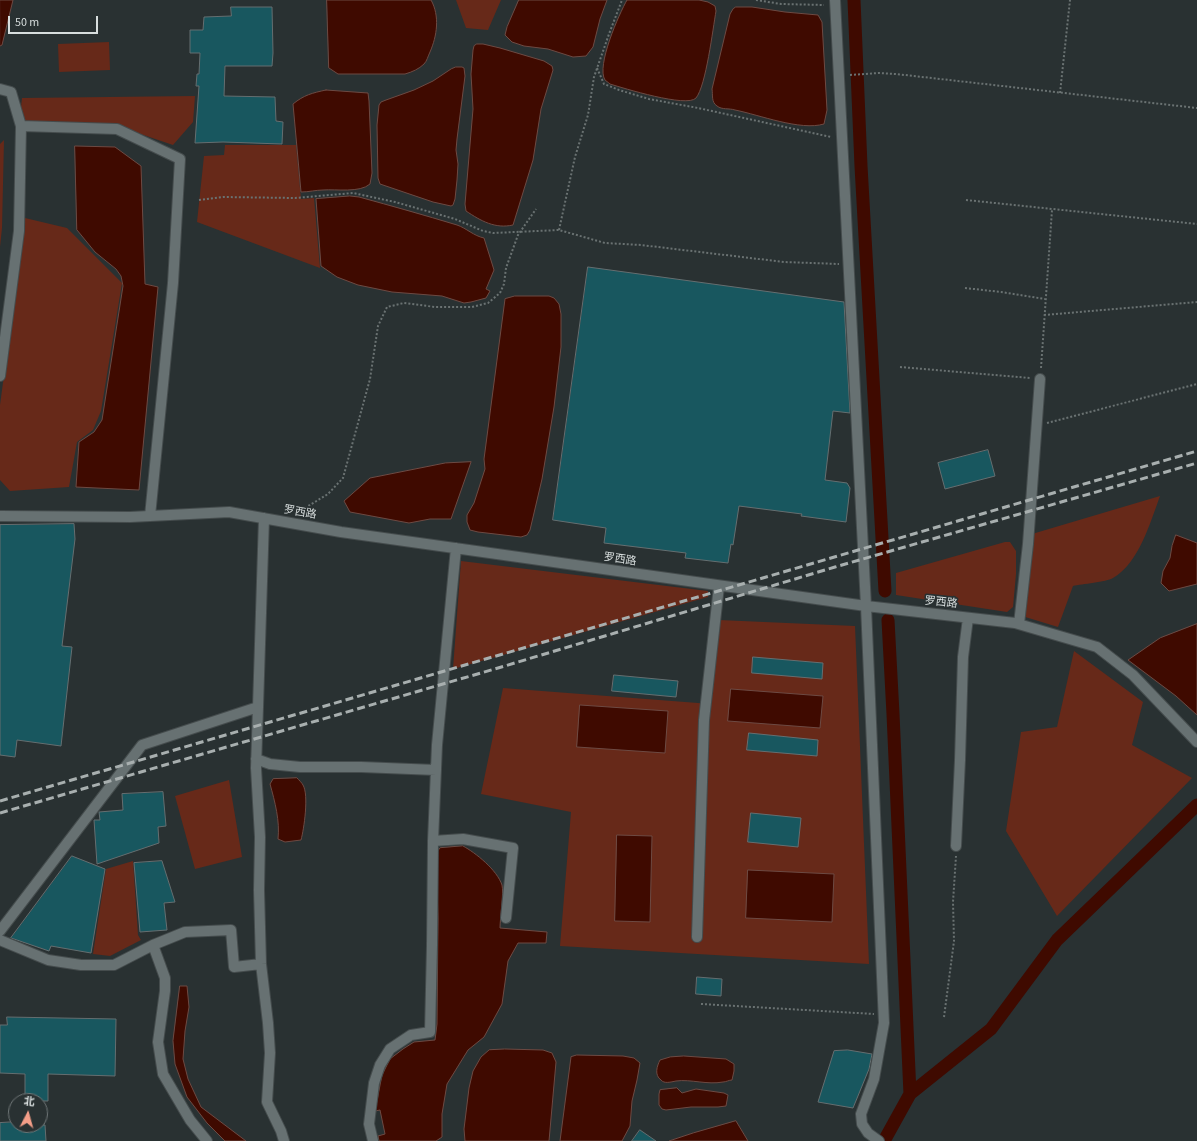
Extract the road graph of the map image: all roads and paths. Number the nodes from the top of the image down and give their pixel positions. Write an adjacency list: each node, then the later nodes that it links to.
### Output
1 (622, 0): 5 (path)
2 (756, 0): 4 (path)
3 (1070, 0): 8 (path)
4 (835, 3): 11 (street)
5 (597, 68): 11 (path); 17 (path)
6 (848, 75): 8 (path)
7 (0, 89): 10 (street)
8 (1060, 93): 9 (path)
9 (1197, 108)
10 (21, 126): 25 (street); 30 (street)
11 (842, 139): 19 (street)
12 (199, 200): 18 (path)
13 (966, 200): 15 (path)
14 (536, 209): 18 (path)
15 (1052, 210): 16 (path); 21 (path)
16 (1197, 224)
17 (559, 230): 18 (path); 19 (path)
18 (521, 231): 32 (path)
19 (848, 264): 35 (street)
20 (965, 288): 21 (path)
21 (1045, 299): 23 (path)
22 (1197, 302): 23 (path)
23 (1044, 315): 26 (path)
24 (900, 368): 26 (path)
25 (0, 376)
26 (1040, 379): 28 (street)
27 (1197, 384): 28 (path)
28 (1036, 426): 37 (street)
29 (0, 516): 30 (street, 罗西路)
30 (150, 516): 31 (street, 罗西路)
31 (264, 518): 32 (street, 罗西路); 38 (street)
32 (294, 524): 33 (street, 罗西路)
33 (456, 548): 34 (street, 罗西路); 41 (street)
34 (719, 586): 35 (street, 罗西路); 46 (street)
35 (866, 606): 36 (street, 罗西路); 51 (street)
36 (968, 618): 37 (street, 罗西路); 43 (street)
37 (1019, 624): 39 (street, 罗西路)
38 (258, 707): 40 (street); 45 (street)
39 (1197, 742)
40 (256, 760): 41 (street); 49 (street)
41 (436, 770): 42 (street)
42 (433, 841): 44 (street); 55 (street)
43 (956, 846): 52 (path)
44 (506, 918)
45 (0, 931)
46 (697, 937)
47 (0, 940): 48 (street)
48 (153, 945): 49 (street); 53 (street)
49 (260, 964): 54 (street)
50 (701, 1004): 51 (path)
51 (883, 1014): 56 (street)
52 (944, 1017)
53 (207, 1141)
54 (284, 1141)
55 (373, 1141)
56 (879, 1141)

